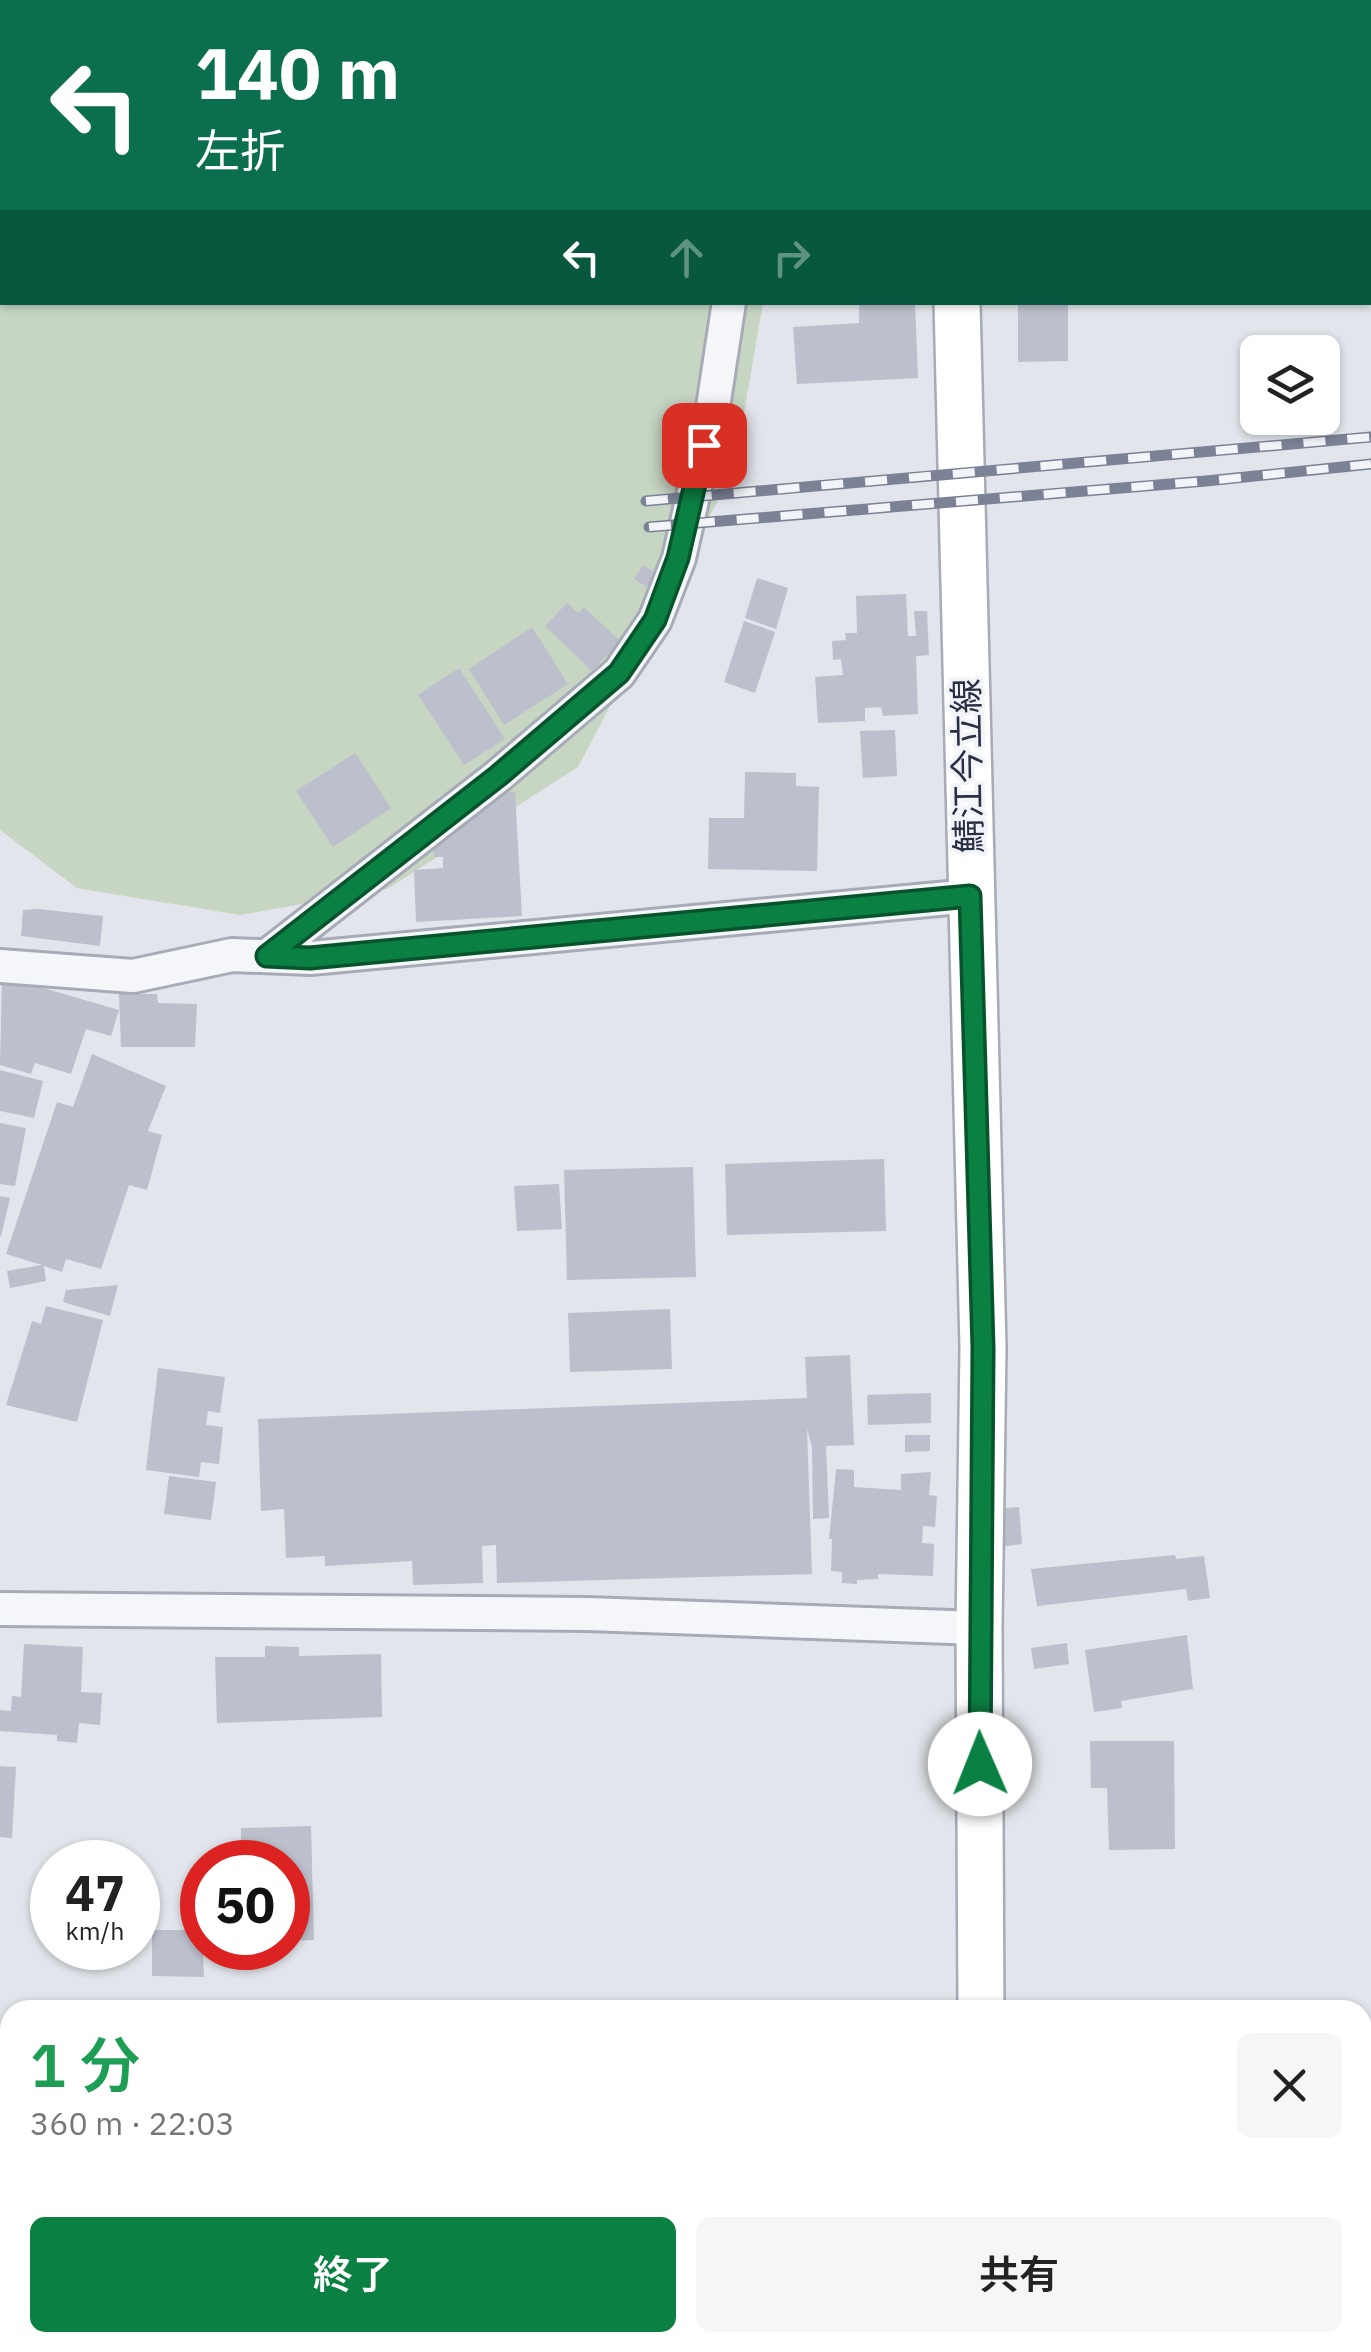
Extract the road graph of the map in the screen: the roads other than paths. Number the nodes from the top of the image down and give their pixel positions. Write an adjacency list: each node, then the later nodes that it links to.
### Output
1 (728, 305): 4 (street)
2 (957, 305): 3 (main road, 鯖江今立線)
3 (970, 896): 4 (street); 7 (main road, 鯖江今立線)
4 (267, 956): 5 (street)
5 (0, 966)
6 (0, 1609): 7 (street)
7 (978, 1628): 8 (main road, 鯖江今立線)
8 (981, 2000)

